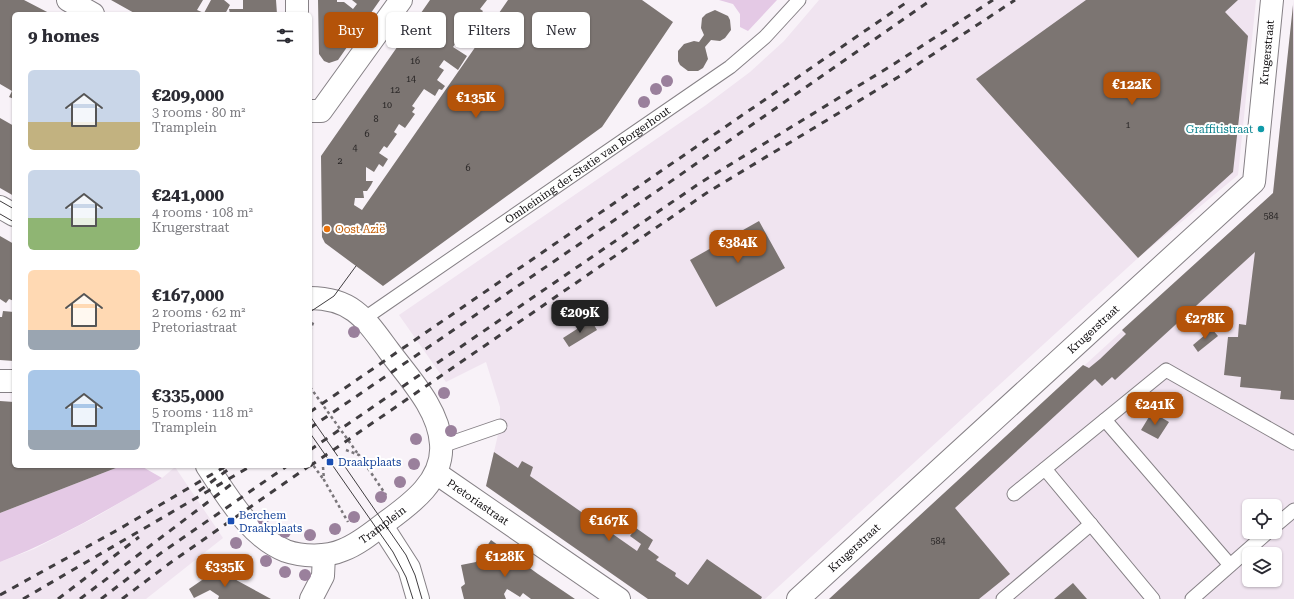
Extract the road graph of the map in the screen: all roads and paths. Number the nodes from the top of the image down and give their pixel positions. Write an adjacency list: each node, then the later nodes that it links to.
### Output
1 (68, 0): 6 (street)
2 (297, 0): 7 (street)
3 (401, 0): 8 (street)
4 (799, 0): 12 (lane, Omheining der Statie van Borgerhout)
5 (1272, 0): 37 (street, Krugerstraat)
6 (89, 12)
7 (297, 12)
8 (312, 111)
9 (0, 207): 10 (street)
10 (12, 214)
11 (312, 298): 12 (street)
12 (365, 318): 19 (street, Tramplein)
13 (0, 380): 14 (street)
14 (12, 381)
15 (312, 390): 20 (path)
16 (1105, 420): 18 (lane); 23 (lane); 33 (lane)
17 (500, 426): 19 (lane)
18 (1294, 443)
19 (442, 446): 24 (street, Tramplein)
20 (358, 455)
21 (312, 464): 25 (path)
22 (208, 468): 32 (street, Tramplein)
23 (1045, 469): 26 (lane); 29 (lane)
24 (436, 473): 30 (street, Tramplein); 36 (street, Pretoriastraat)
25 (324, 480)
26 (1014, 494)
27 (1294, 510): 28 (lane)
28 (1282, 520)
29 (1091, 524): 38 (lane); 39 (lane)
30 (382, 526): 32 (street, Tramplein); 35 (street)
31 (1260, 539): 33 (lane)
32 (324, 555): 34 (street)
33 (1230, 565): 40 (lane)
34 (311, 599)
35 (418, 599)
36 (619, 599)
37 (798, 599)
38 (1004, 599)
39 (1153, 599)
40 (1192, 599)

